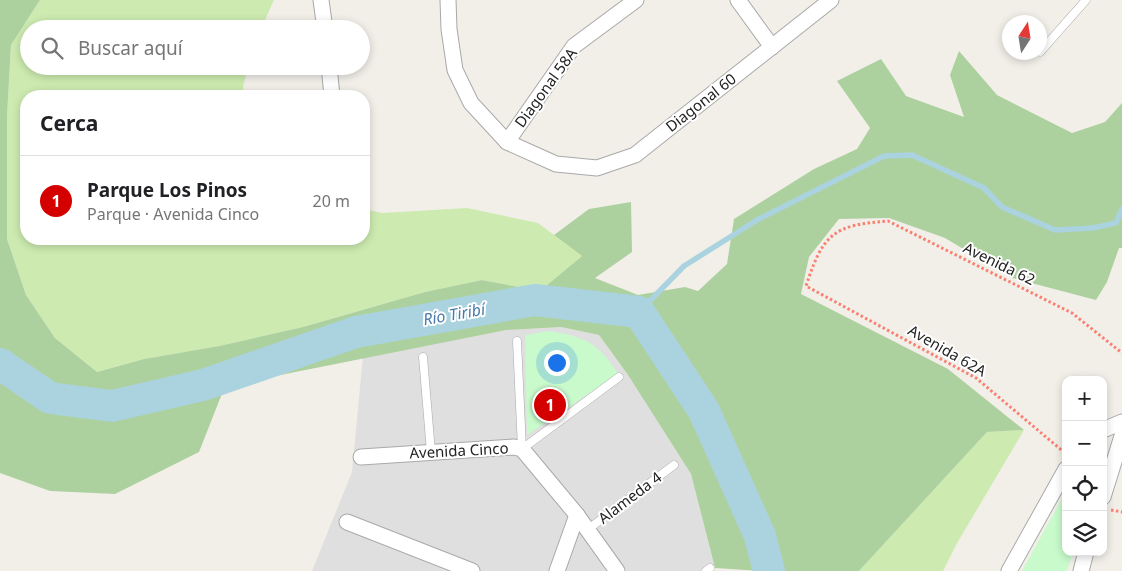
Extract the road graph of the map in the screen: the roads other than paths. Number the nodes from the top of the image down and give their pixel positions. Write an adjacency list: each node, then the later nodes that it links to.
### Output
1 (321, 0): 7 (street)
2 (448, 0): 12 (street)
3 (636, 0): 12 (street, Diagonal 58A)
4 (738, 0): 9 (street)
5 (831, 0): 9 (street, Diagonal 60)
6 (1086, 0): 8 (lane)
7 (324, 20)
8 (1047, 43)
9 (772, 47): 12 (street, Diagonal 60)
10 (330, 75): 11 (street)
11 (331, 90)
12 (507, 142)
13 (517, 341): 19 (lane)
14 (423, 357): 20 (lane)
15 (620, 377): 19 (lane)
16 (1122, 422): 17 (street)
17 (1107, 428)
18 (1122, 436): 24 (street)
19 (522, 449): 20 (street, Avenida Cinco); 25 (street, Avenida Cinco)
20 (431, 452): 21 (street, Avenida Cinco)
21 (361, 457)
22 (674, 465): 27 (lane, Alameda 4)
23 (1062, 477): 32 (street)
24 (1107, 484)
25 (577, 515): 27 (street, Avenida Cinco); 30 (street)
26 (347, 522): 29 (street)
27 (587, 530): 31 (street, Avenida Cinco)
28 (1085, 556): 33 (street)
29 (472, 571)
30 (557, 571)
31 (617, 571)
32 (1009, 571)
33 (1081, 571)

